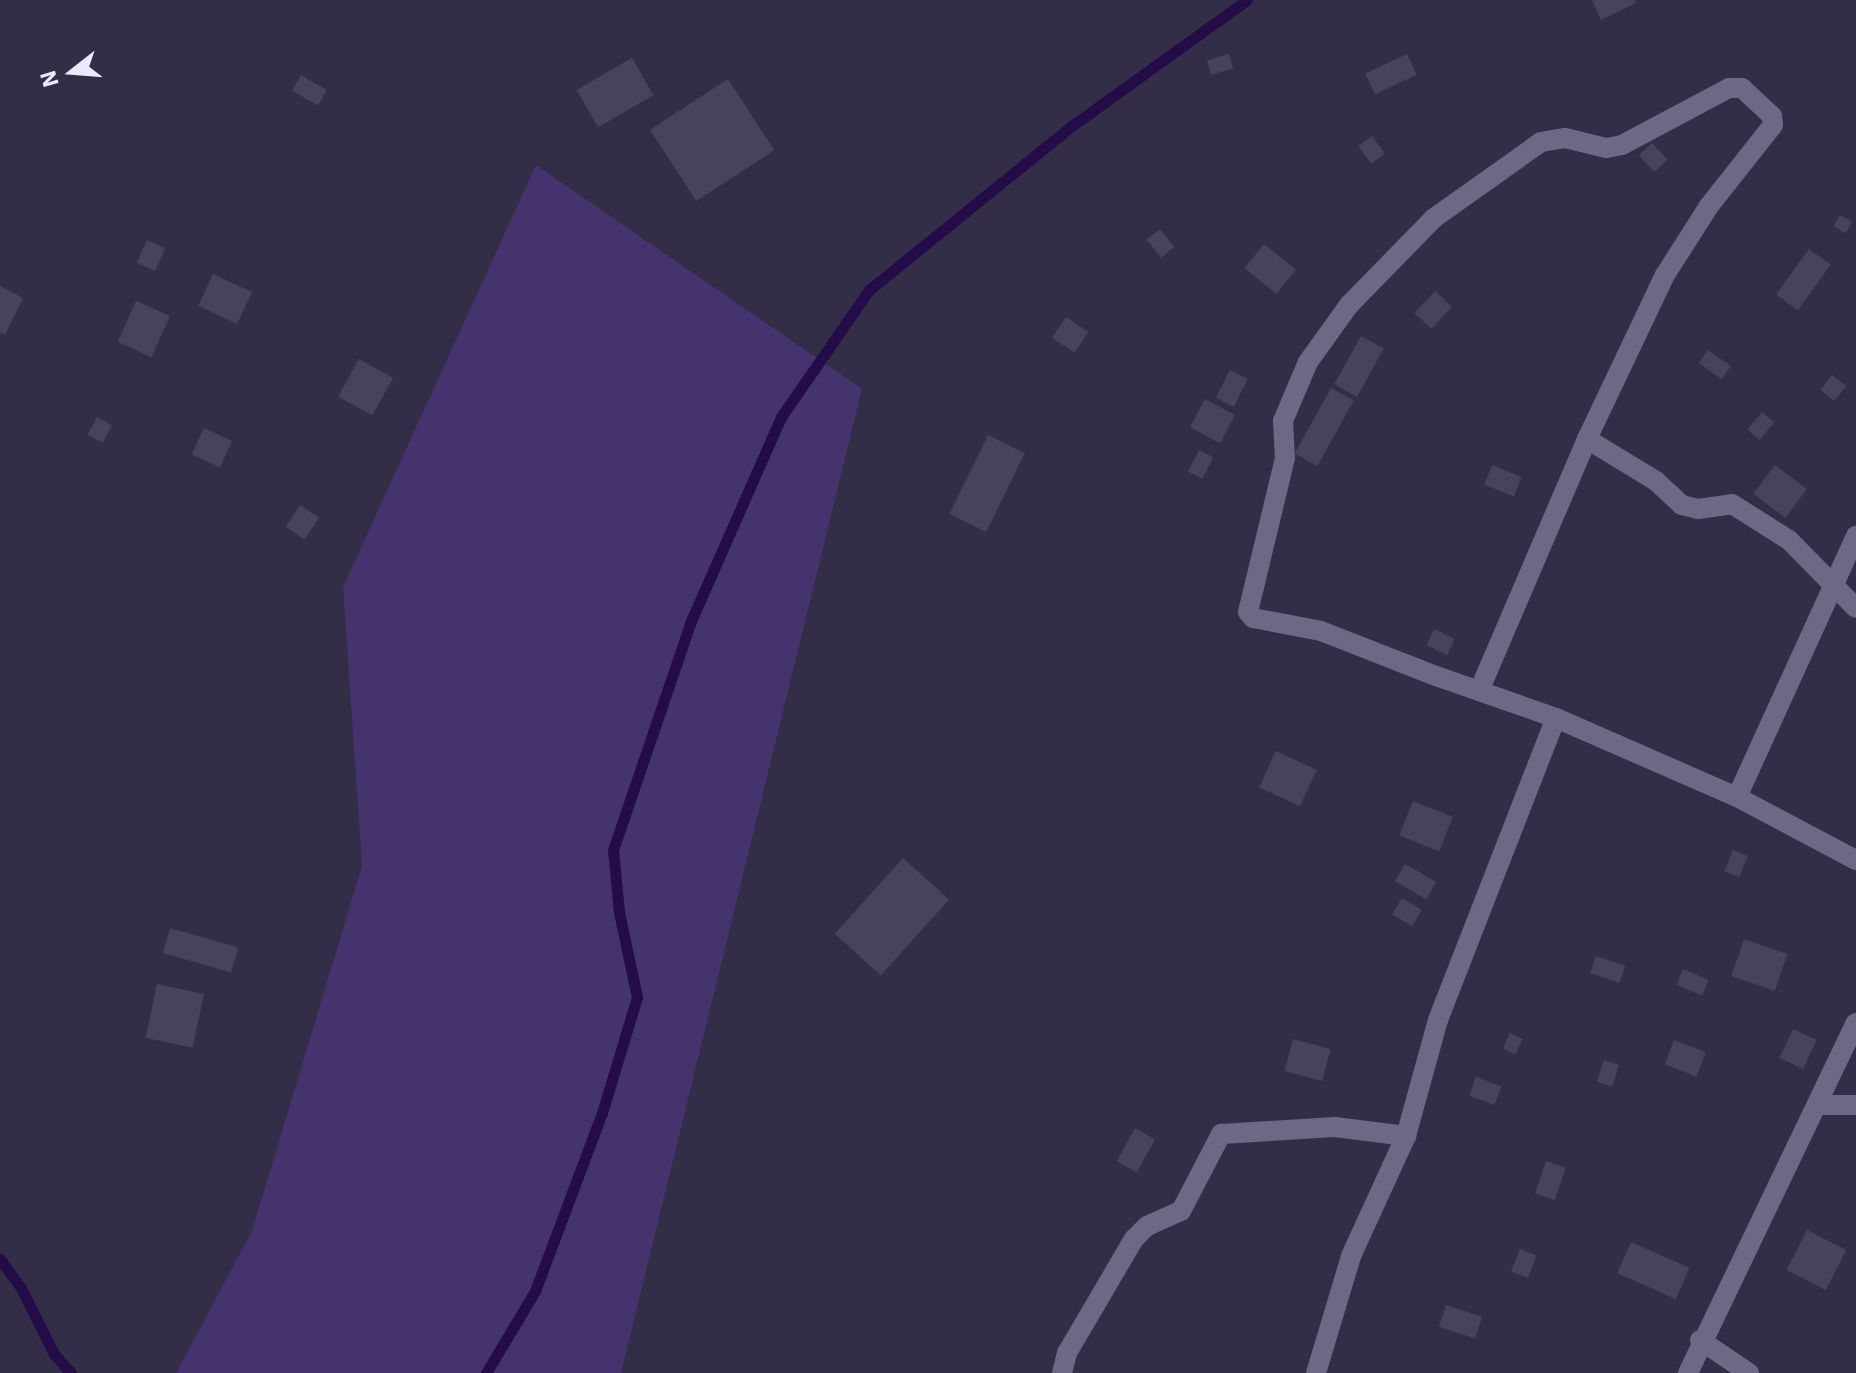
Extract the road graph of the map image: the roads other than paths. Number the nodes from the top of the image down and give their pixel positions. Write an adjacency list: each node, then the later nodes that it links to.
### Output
1 (1587, 439): 3 (street); 5 (street); 5 (street)
2 (1856, 536): 3 (street)
3 (1830, 585): 4 (street); 7 (street)
4 (1856, 608)
5 (1479, 691): 6 (street)
6 (1556, 718): 7 (street); 12 (street)
7 (1737, 797): 8 (street)
8 (1856, 860)
9 (1856, 1023): 10 (street)
10 (1818, 1105): 11 (street); 13 (street)
11 (1856, 1105)
12 (1406, 1136): 14 (street); 15 (street)
13 (1700, 1340): 16 (street); 17 (street)
14 (1062, 1373)
15 (1316, 1373)
16 (1688, 1373)
17 (1749, 1373)

